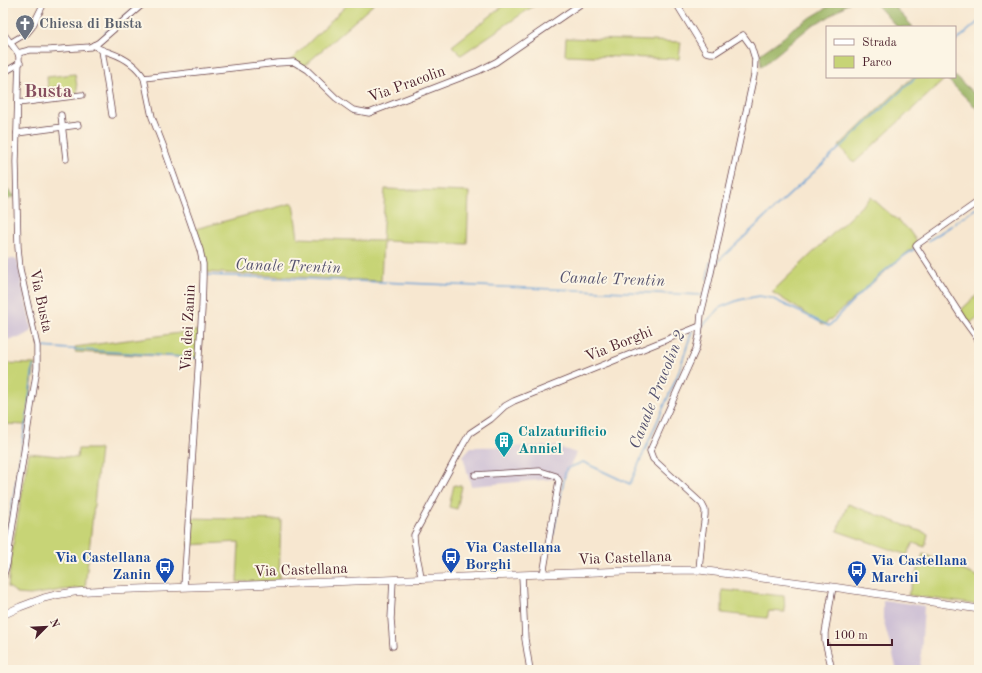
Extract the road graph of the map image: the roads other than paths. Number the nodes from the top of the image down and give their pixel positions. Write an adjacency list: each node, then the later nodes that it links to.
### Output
1 (44, 3): 6 (street)
2 (144, 3): 7 (street)
3 (582, 3): 12 (street, Via Pracolin)
4 (676, 3): 22 (street)
5 (3, 33): 6 (street, Via Busta)
6 (10, 43): 9 (street, Via Busta)
7 (94, 45): 8 (street); 9 (street)
8 (102, 50): 12 (street); 16 (street)
9 (18, 53): 10 (street, Via Busta)
10 (20, 63): 11 (street); 14 (street, Via Busta)
11 (3, 73)
12 (144, 78): 31 (street, Via dei Zanin)
13 (82, 95): 14 (street)
14 (18, 104): 19 (street, Via Busta)
15 (61, 115): 18 (street)
16 (112, 115)
17 (78, 125): 18 (street)
18 (62, 127): 19 (street); 20 (street)
19 (17, 132): 28 (street, Via Busta)
20 (66, 159)
21 (979, 201): 23 (street)
22 (700, 326): 25 (street); 29 (street, Via Borghi)
23 (979, 341)
24 (475, 475): 26 (street)
25 (699, 570): 26 (main road, Via Castellana); 32 (main road, Via Castellana)
26 (543, 574): 27 (main road, Via Castellana)
27 (522, 575): 29 (main road, Via Castellana); 38 (street)
28 (3, 577)
29 (421, 579): 30 (main road, Via Castellana)
30 (393, 580): 31 (main road, Via Castellana); 37 (street)
31 (184, 587): 33 (main road, Via Castellana)
32 (833, 587): 34 (main road, Via Castellana); 39 (street)
33 (30, 603): 35 (main road, Via Castellana); 36 (main road, Via Castellana)
34 (979, 609)
35 (3, 615)
36 (3, 620)
37 (394, 646)
38 (530, 670)
39 (832, 670)

